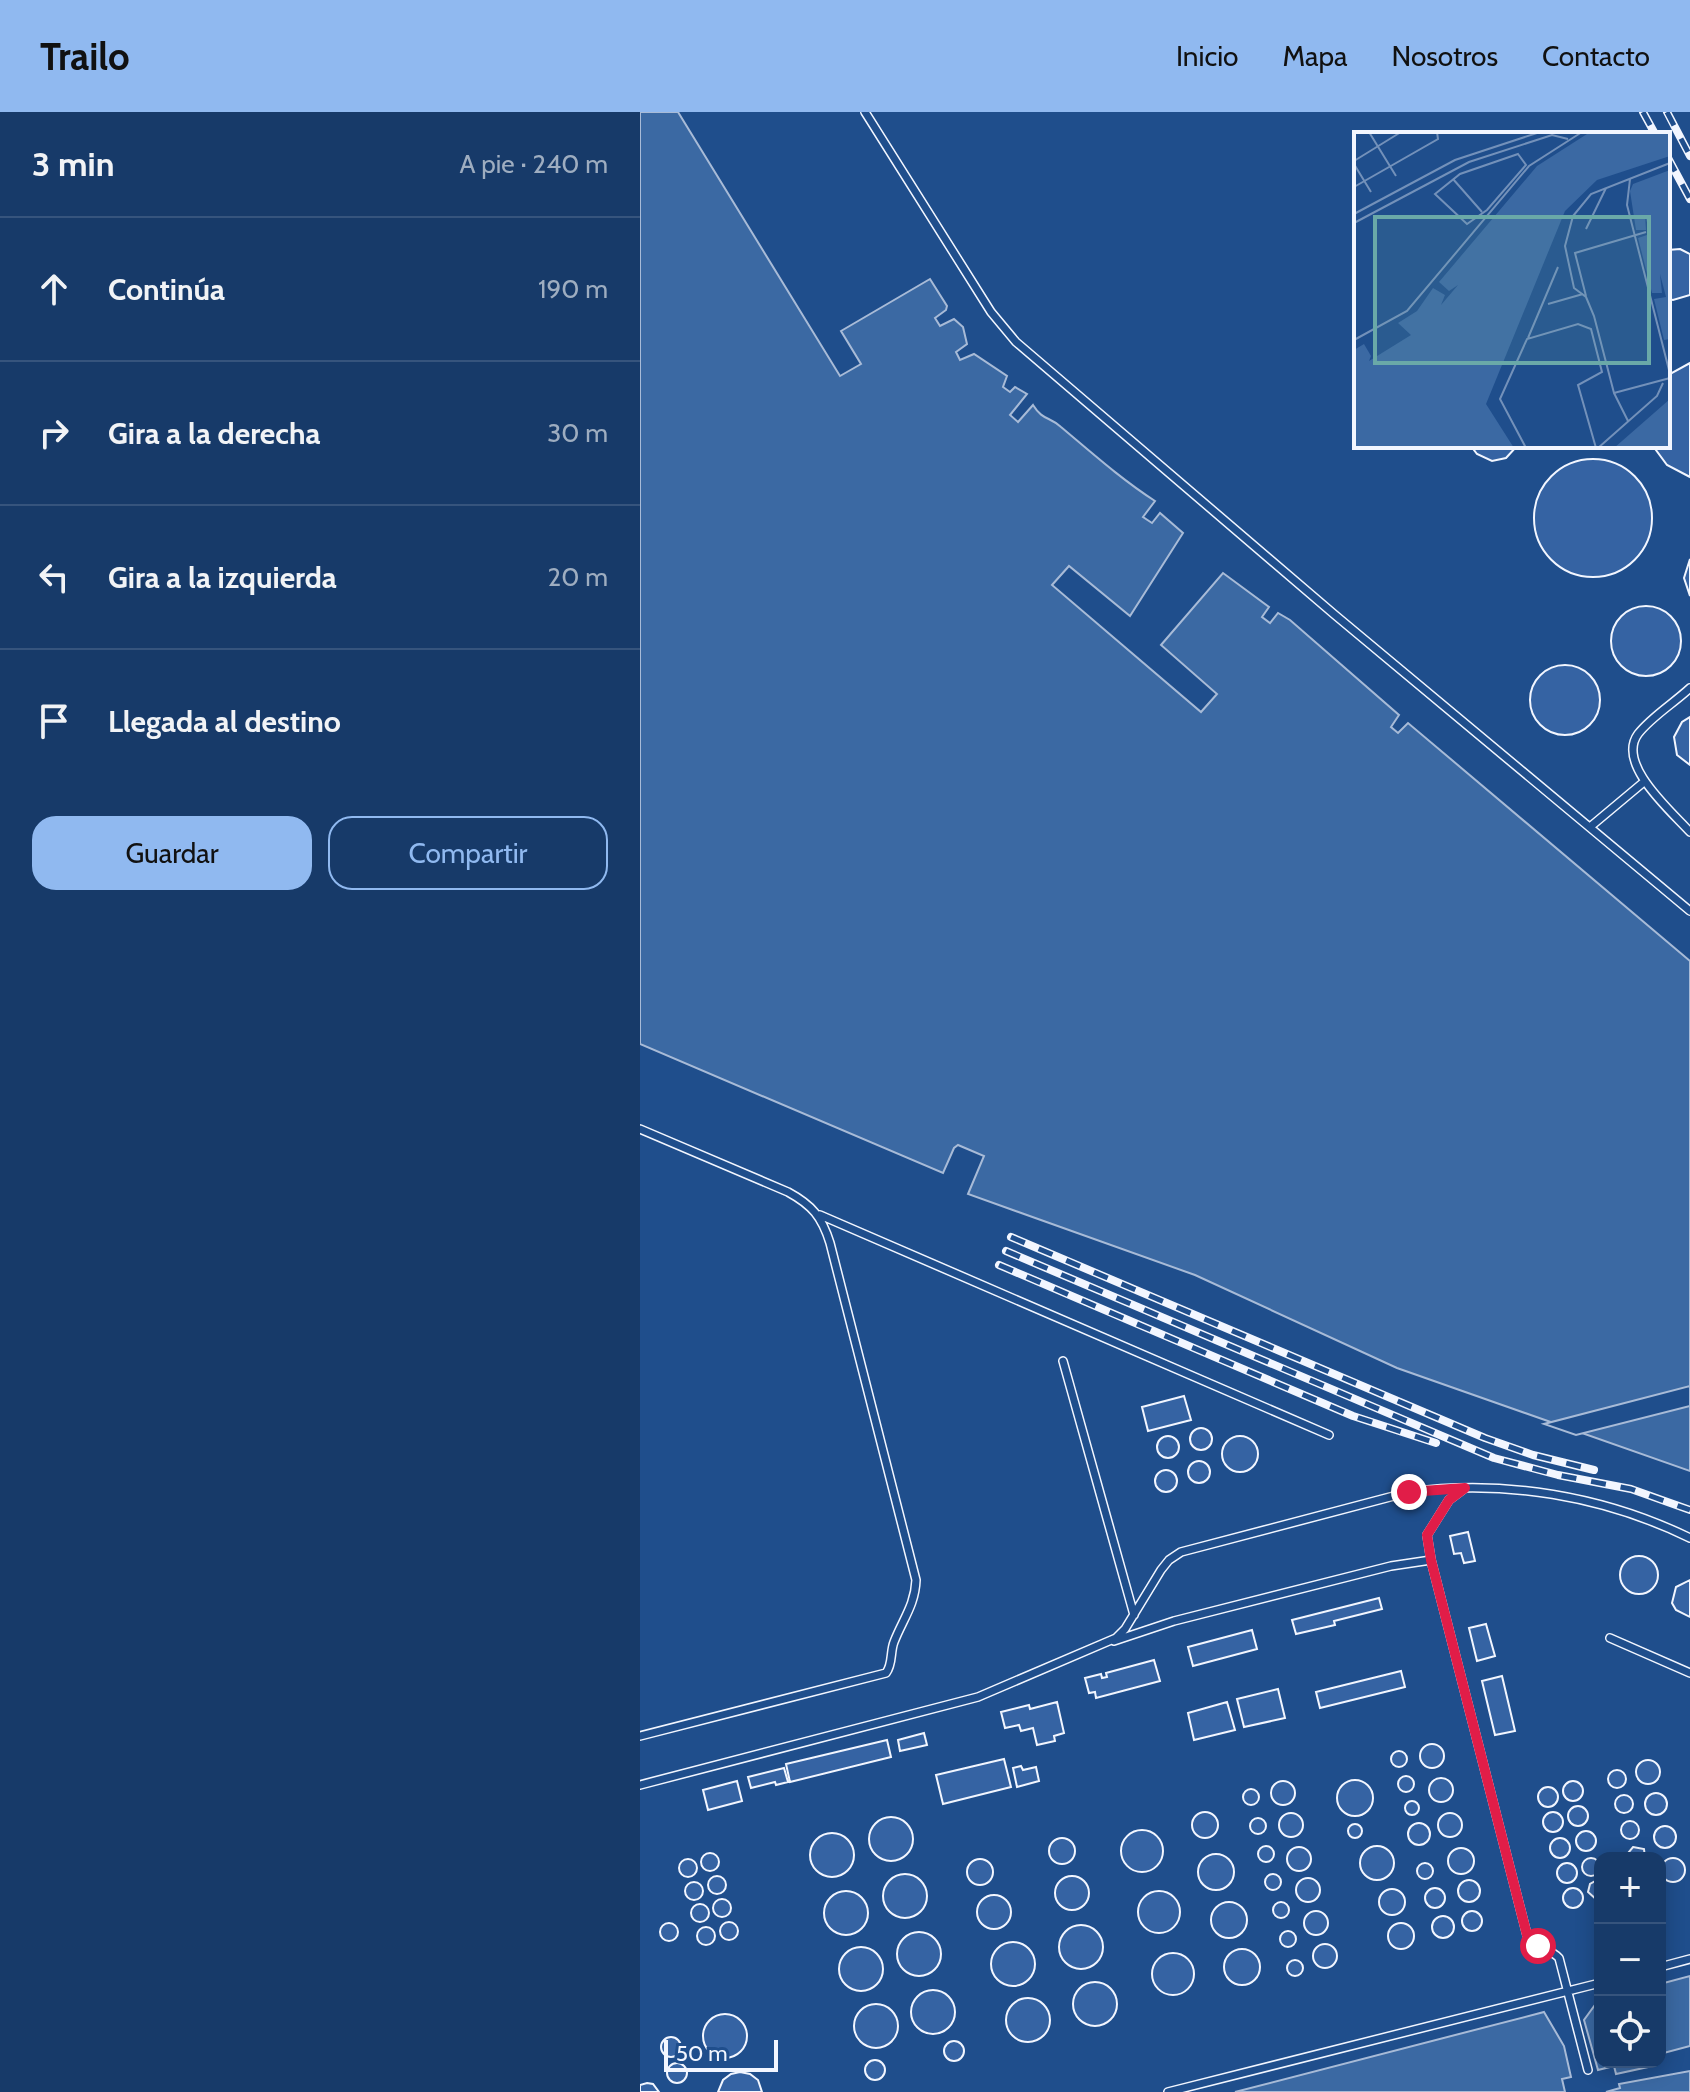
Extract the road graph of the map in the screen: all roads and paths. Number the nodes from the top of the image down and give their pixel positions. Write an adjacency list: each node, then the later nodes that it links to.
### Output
1 (865, 112): 4 (lane)
2 (1690, 688): 3 (lane)
3 (1645, 781): 4 (lane); 5 (lane)
4 (1590, 827): 6 (lane)
5 (1690, 832)
6 (1690, 911)
7 (640, 1129): 8 (lane)
8 (820, 1215): 10 (lane); 18 (lane)
9 (1063, 1361): 14 (lane)
10 (1329, 1435)
11 (1465, 1488): 12 (lane); 13 (lane); 14 (lane)
12 (1690, 1538)
13 (1431, 1560): 16 (lane); 23 (lane)
14 (1134, 1615): 16 (lane)
15 (1610, 1638): 17 (lane)
16 (1105, 1644): 19 (lane)
17 (1690, 1673)
18 (640, 1736)
19 (640, 1785)
20 (1690, 1959): 21 (lane)
21 (1666, 1965)
22 (1594, 1984): 23 (lane)
23 (1568, 1991): 24 (lane); 25 (lane)
24 (1588, 2070)
25 (1168, 2092)

